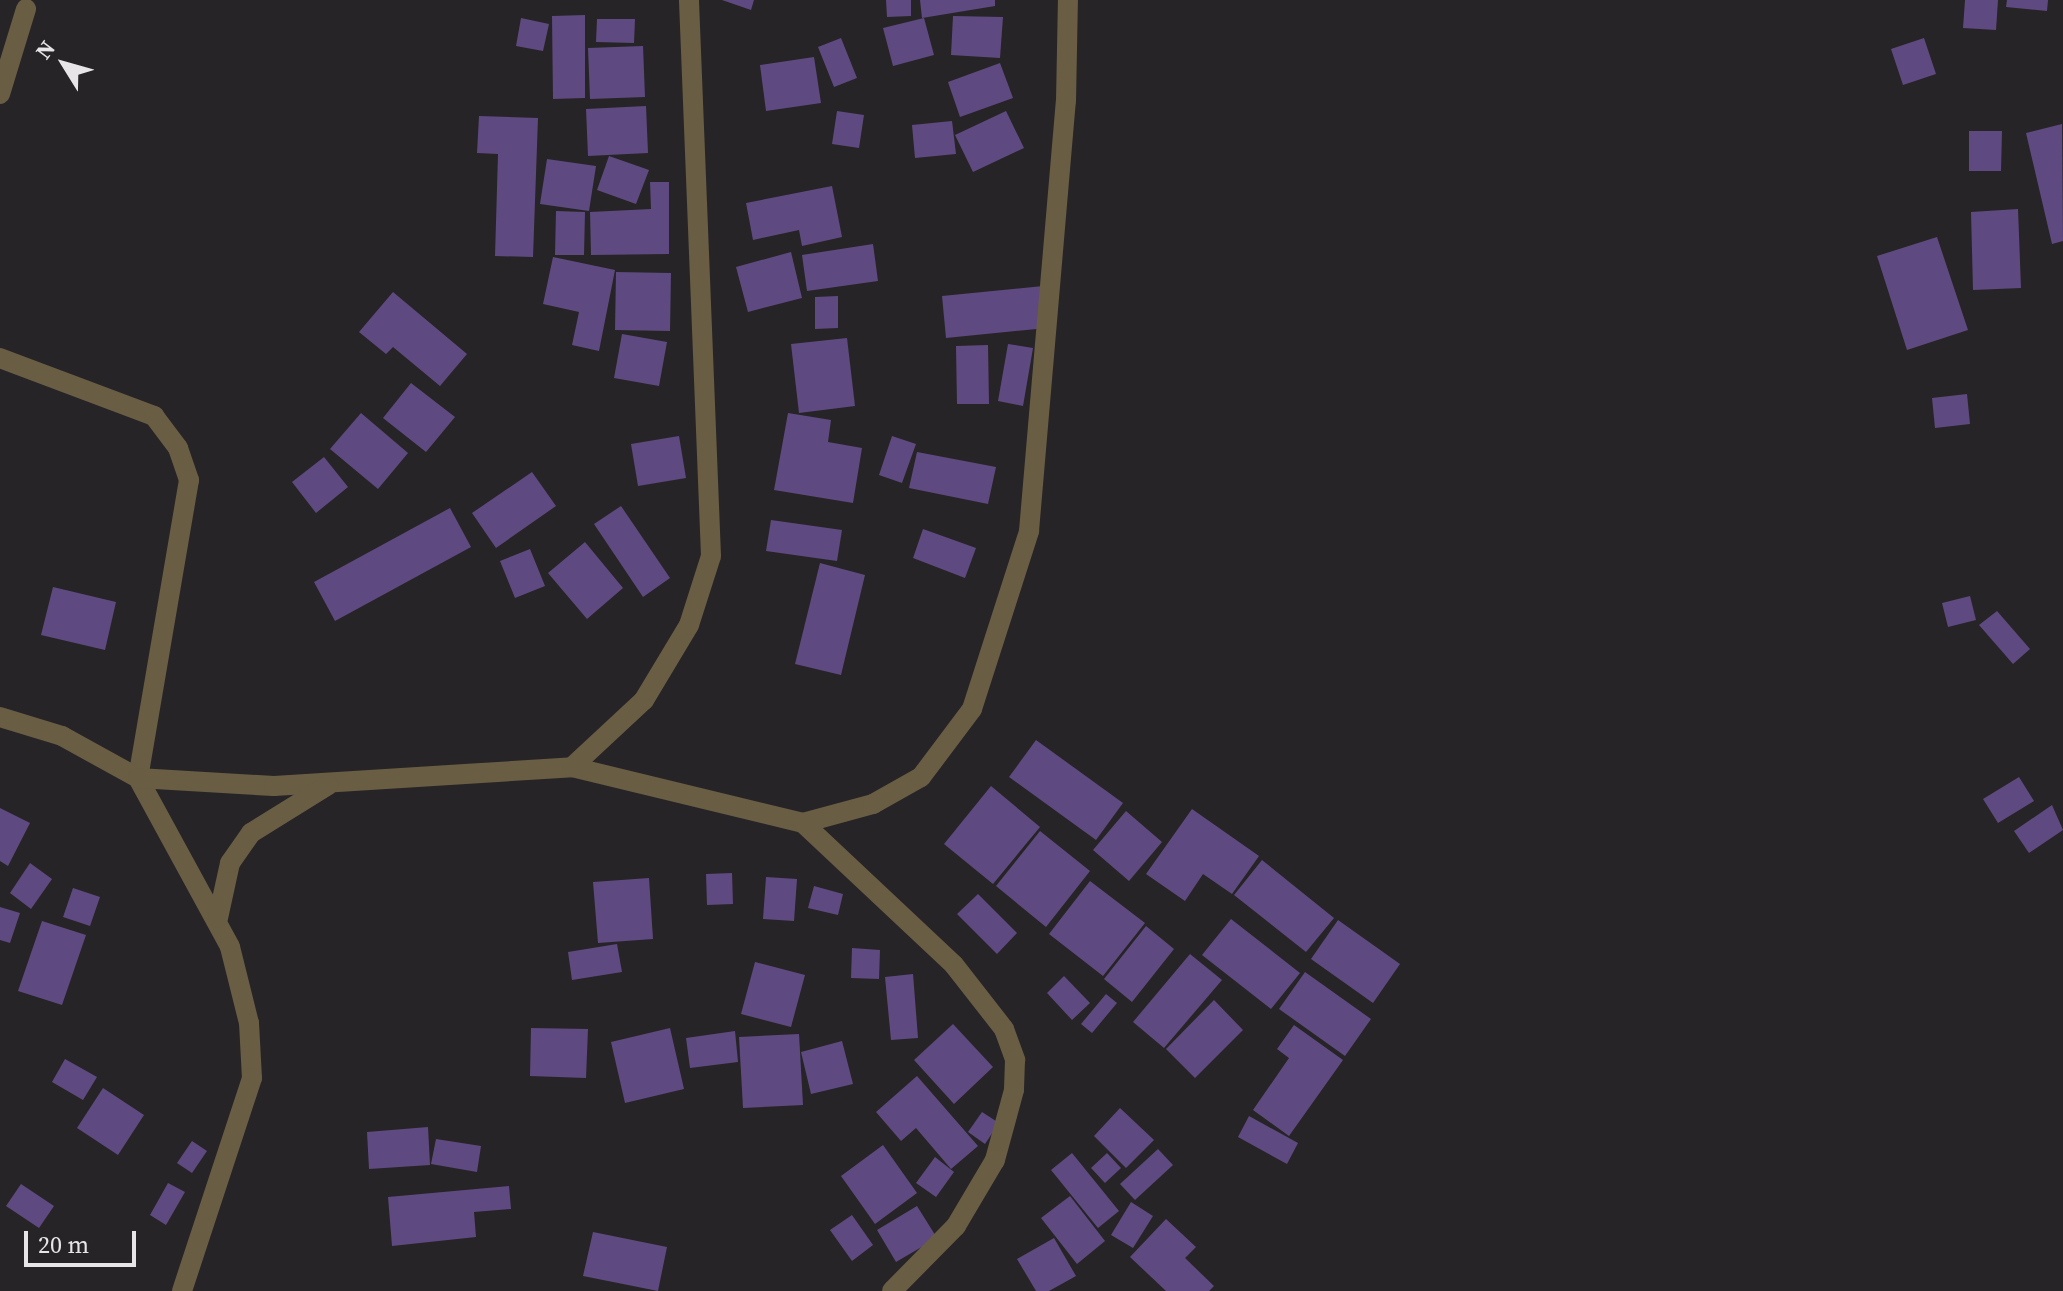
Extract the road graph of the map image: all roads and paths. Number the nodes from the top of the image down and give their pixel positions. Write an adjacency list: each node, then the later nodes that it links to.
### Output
1 (689, 0): 7 (street)
2 (1068, 0): 10 (street)
3 (26, 9): 4 (street)
4 (0, 94)
5 (0, 358): 8 (street)
6 (0, 717): 8 (street)
7 (572, 767): 9 (street); 10 (street)
8 (138, 778): 9 (street); 11 (street)
9 (332, 783): 11 (street)
10 (803, 823): 13 (street)
11 (218, 918): 12 (street)
12 (182, 1291)
13 (892, 1291)

